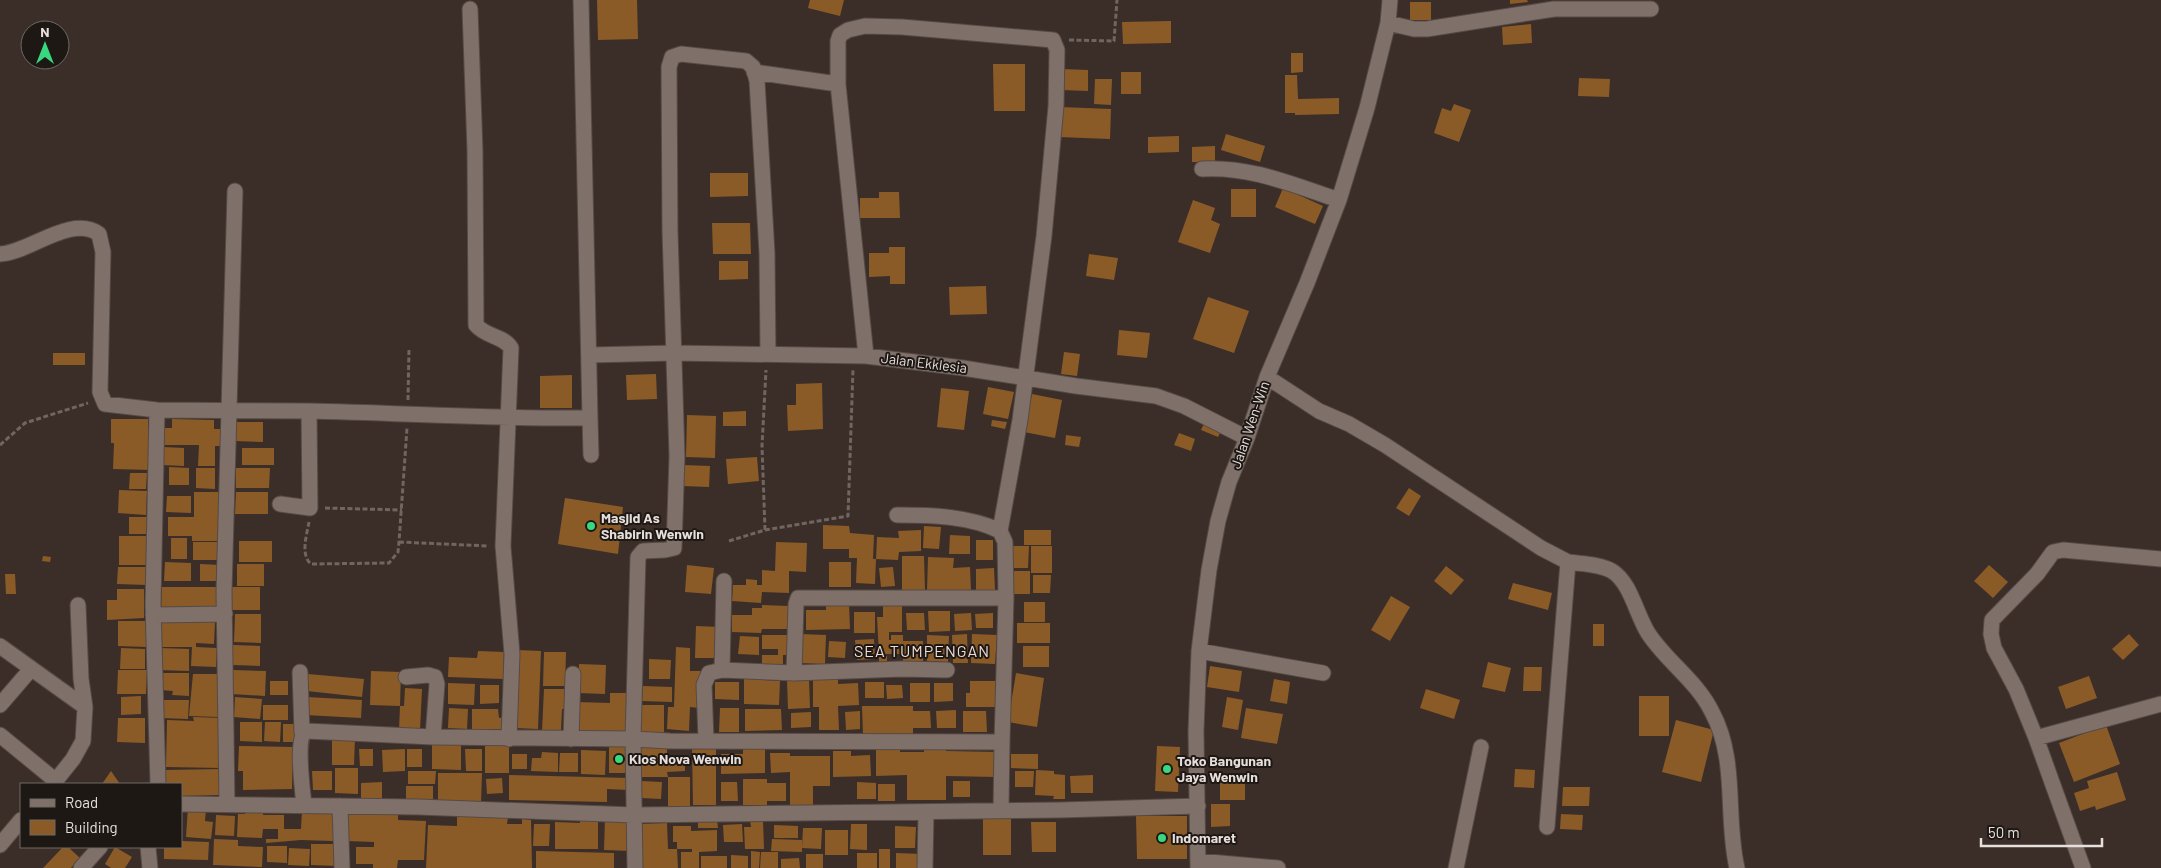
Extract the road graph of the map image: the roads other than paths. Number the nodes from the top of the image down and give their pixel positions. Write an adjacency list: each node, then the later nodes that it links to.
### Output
1 (581, 0): 14 (street)
2 (1390, 0): 5 (street, Jalan Wen-Win)
3 (470, 9): 22 (street)
4 (1651, 9): 5 (street)
5 (1388, 23): 10 (street, Jalan Wen-Win)
6 (754, 72): 7 (street); 12 (street); 13 (street)
7 (838, 84): 15 (street); 17 (street)
8 (1202, 169): 10 (street)
9 (235, 191): 19 (street)
10 (1339, 200): 16 (street, Jalan Wen-Win)
11 (0, 254): 18 (street)
12 (676, 353): 13 (street, Jalan Ekklesia); 14 (street, Jalan Ekklesia); 54 (street)
13 (768, 354): 15 (street, Jalan Ekklesia)
14 (589, 355): 21 (street)
15 (860, 356): 17 (street, Jalan Ekklesia)
16 (1267, 377): 23 (street, Jalan Wen-Win); 29 (street)
17 (1025, 378): 23 (street, Jalan Ekklesia); 27 (street)
18 (157, 410): 19 (street); 34 (street)
19 (230, 410): 20 (street); 33 (street)
20 (309, 411): 22 (street); 25 (street)
21 (590, 418): 22 (street); 24 (street)
22 (507, 419): 52 (street)
23 (1248, 438): 36 (street, Jalan Wen-Win)
24 (591, 455)
25 (280, 504)
26 (897, 515): 27 (street)
27 (1000, 531): 31 (street)
28 (2161, 559): 51 (street)
29 (1568, 562): 69 (street); 81 (street)
30 (724, 580): 38 (street)
31 (1006, 598): 41 (street); 56 (street)
32 (78, 605): 47 (street)
33 (225, 614): 34 (street); 61 (street)
34 (153, 615): 59 (street)
35 (0, 646): 37 (street)
36 (1199, 651): 42 (street); 64 (street, Jalan Wen-Win)
37 (31, 669): 46 (street); 47 (street)
38 (722, 670): 41 (street); 55 (street)
39 (947, 670): 41 (street)
40 (300, 672): 48 (street)
41 (794, 673)
42 (1323, 673)
43 (573, 674): 53 (street)
44 (406, 677): 50 (street)
45 (2161, 704): 51 (street)
46 (0, 705)
47 (85, 707): 58 (street)
48 (302, 734): 50 (street); 62 (street)
49 (0, 735): 58 (street)
50 (434, 737): 52 (street)
51 (2036, 738): 82 (street)
52 (509, 739): 53 (street)
53 (572, 739): 54 (street)
54 (633, 739): 55 (street); 67 (street)
55 (706, 740): 56 (street)
56 (1002, 742): 65 (street)
57 (1481, 747): 80 (street)
58 (55, 783)
59 (158, 783)
60 (182, 804): 61 (street)
61 (227, 804): 62 (street)
62 (304, 806): 63 (street)
63 (340, 806): 67 (street); 76 (street)
64 (1198, 806): 65 (street); 73 (street, Jalan Wen-Win)
65 (1002, 810): 66 (street)
66 (926, 812): 67 (street); 78 (street)
67 (634, 815): 77 (street)
68 (20, 821): 70 (street)
69 (1547, 827)
70 (3, 835)
71 (99, 848): 74 (street)
72 (148, 848): 75 (street)
73 (1198, 865): 79 (street)
74 (81, 868)
75 (150, 868)
76 (342, 868)
77 (635, 868)
78 (925, 868)
79 (1278, 868)
80 (1456, 868)
81 (1737, 868)
82 (2083, 868)

